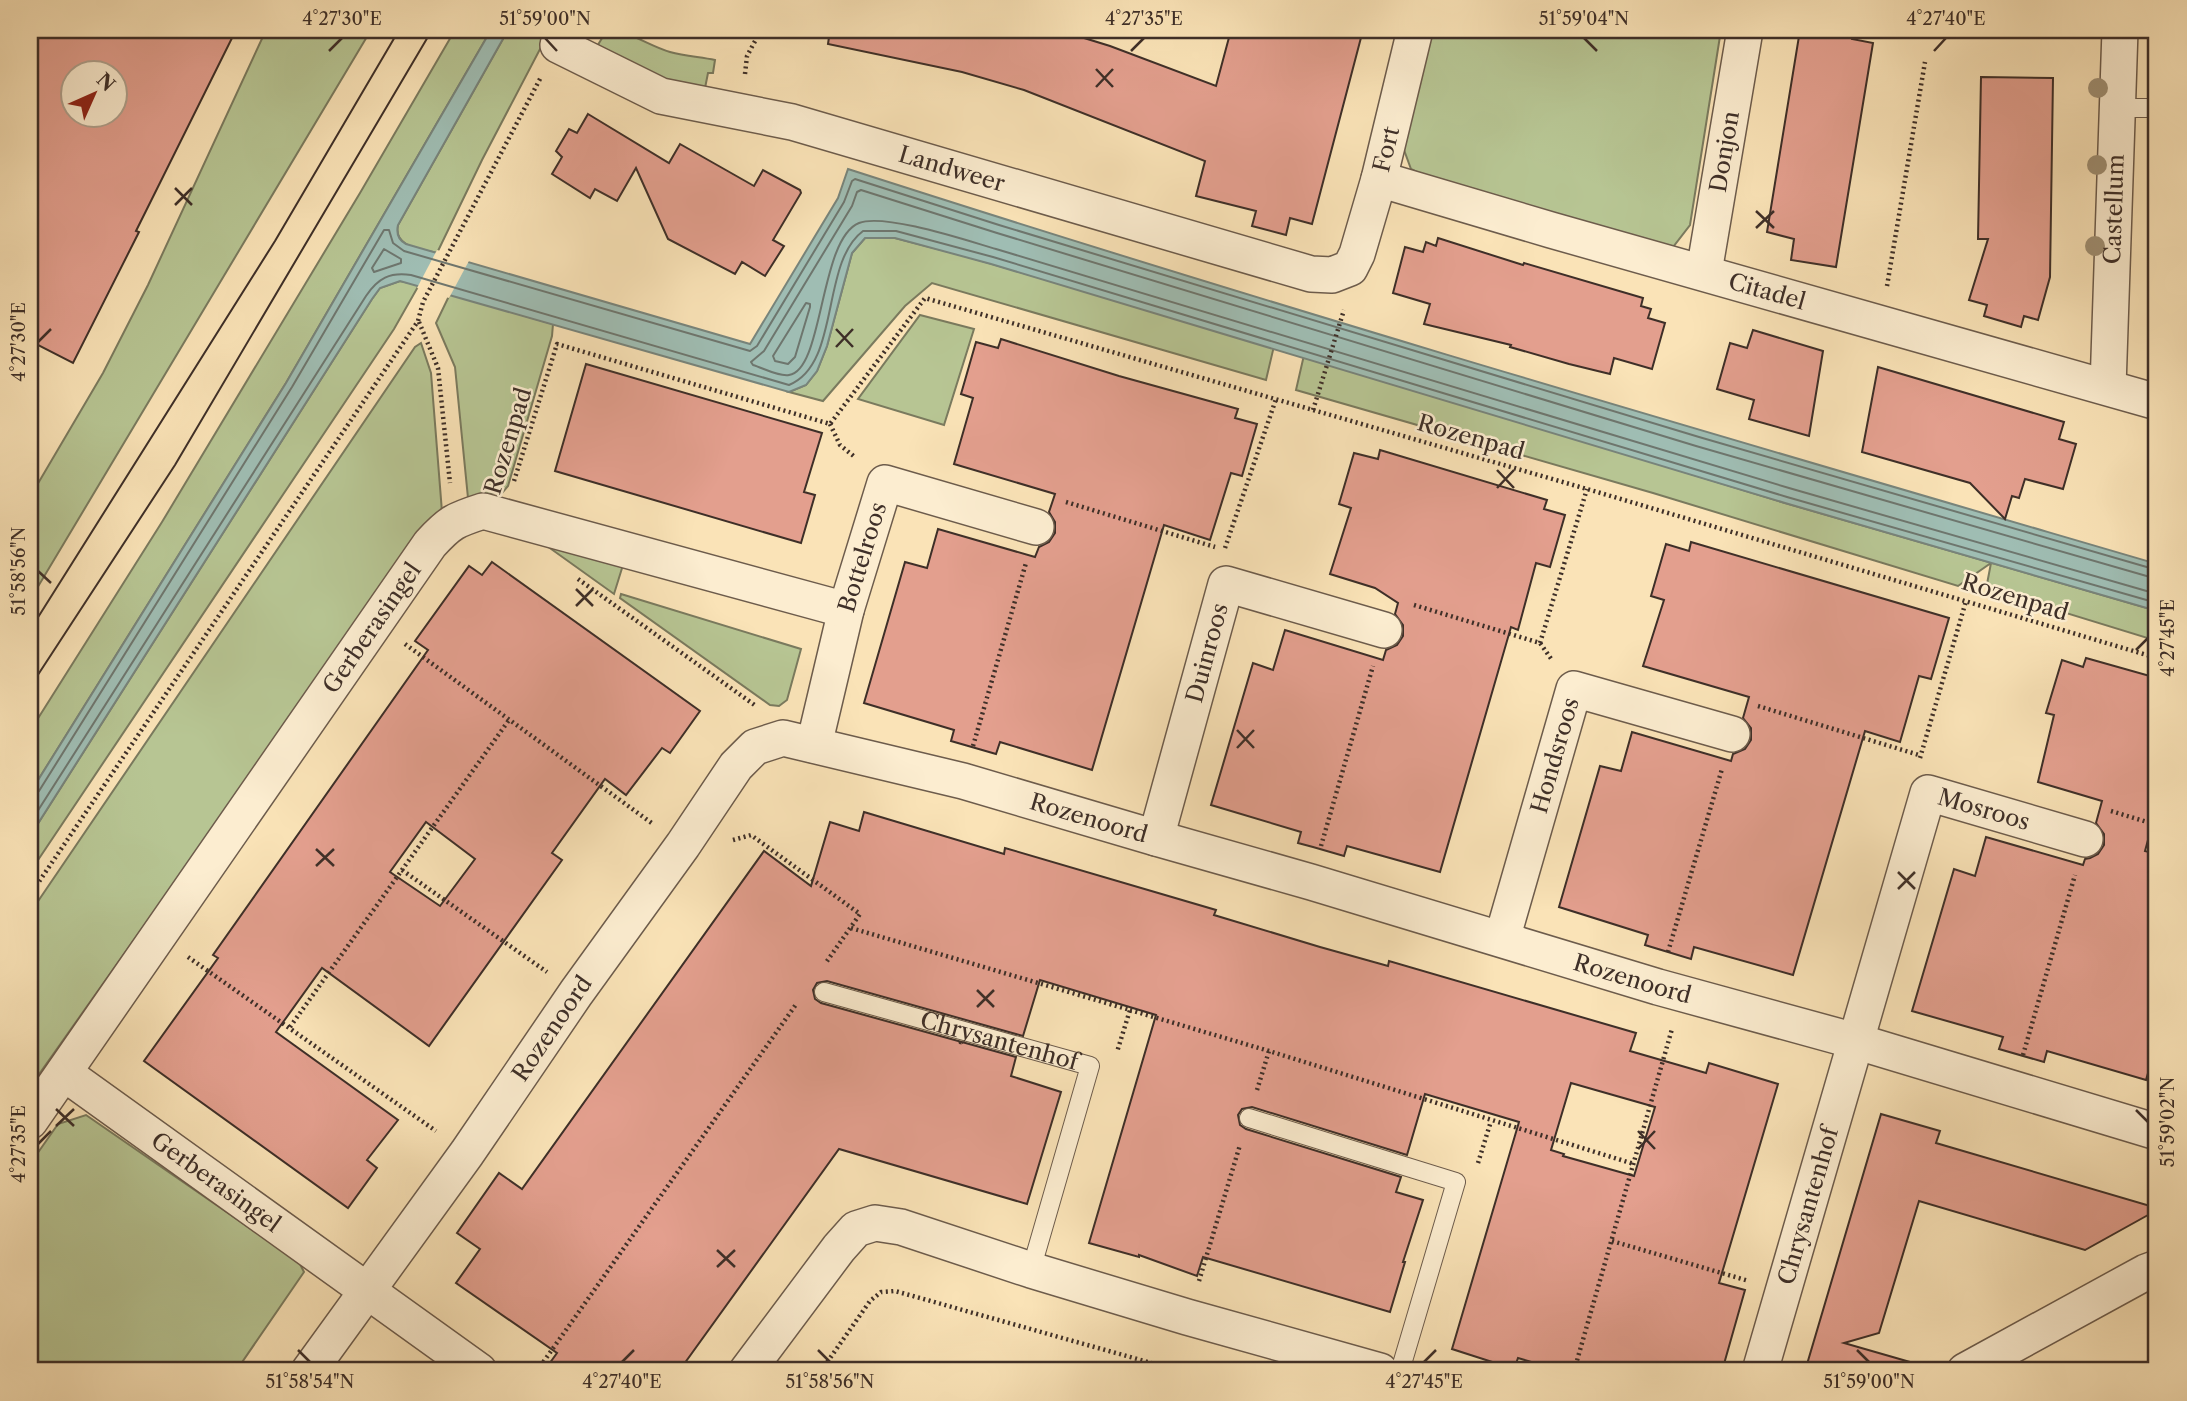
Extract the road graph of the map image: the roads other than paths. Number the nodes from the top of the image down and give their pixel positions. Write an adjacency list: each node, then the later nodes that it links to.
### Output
1 (1415, 30): 7 (street, Fort)
2 (1745, 30): 8 (street, Donjon)
3 (2120, 30): 5 (street, Castellum)
4 (562, 37): 9 (street, Landweer)
5 (2118, 108): 6 (lane); 10 (street, Castellum)
6 (2157, 108)
7 (1379, 179): 8 (street, Citadel); 9 (street, Fort)
8 (1704, 272): 10 (street, Citadel)
9 (1348, 284)
10 (2108, 387): 11 (street, Citadel)
11 (2157, 402)
12 (1037, 527): 13 (street, Bottelroos)
13 (846, 610): 16 (street, Bottelroos); 22 (street, Gerberasingel)
14 (1384, 630): 17 (street, Duinroos)
15 (1732, 734): 19 (street, Hondsroos)
16 (799, 741): 17 (street, Rozenoord); 28 (street, Rozenoord)
17 (1156, 838): 19 (street, Rozenoord)
18 (2085, 839): 21 (street, Mosroos)
19 (1502, 939): 21 (street, Rozenoord)
20 (824, 992): 27 (lane, Chrysantenhof)
21 (1855, 1041): 25 (street, Rozenoord); 34 (street, Chrysantenhof)
22 (64, 1073): 24 (street, Gerberasingel); 28 (street, Gerberasingel)
23 (1249, 1118): 33 (lane)
24 (30, 1121)
25 (2157, 1132)
26 (2157, 1268): 35 (street)
27 (1031, 1270): 31 (street); 32 (street)
28 (366, 1292): 29 (street, Rozenoord); 30 (street)
29 (309, 1371)
30 (479, 1371)
31 (747, 1371)
32 (1380, 1371)
33 (1399, 1371)
34 (1760, 1371)
35 (1967, 1371)

